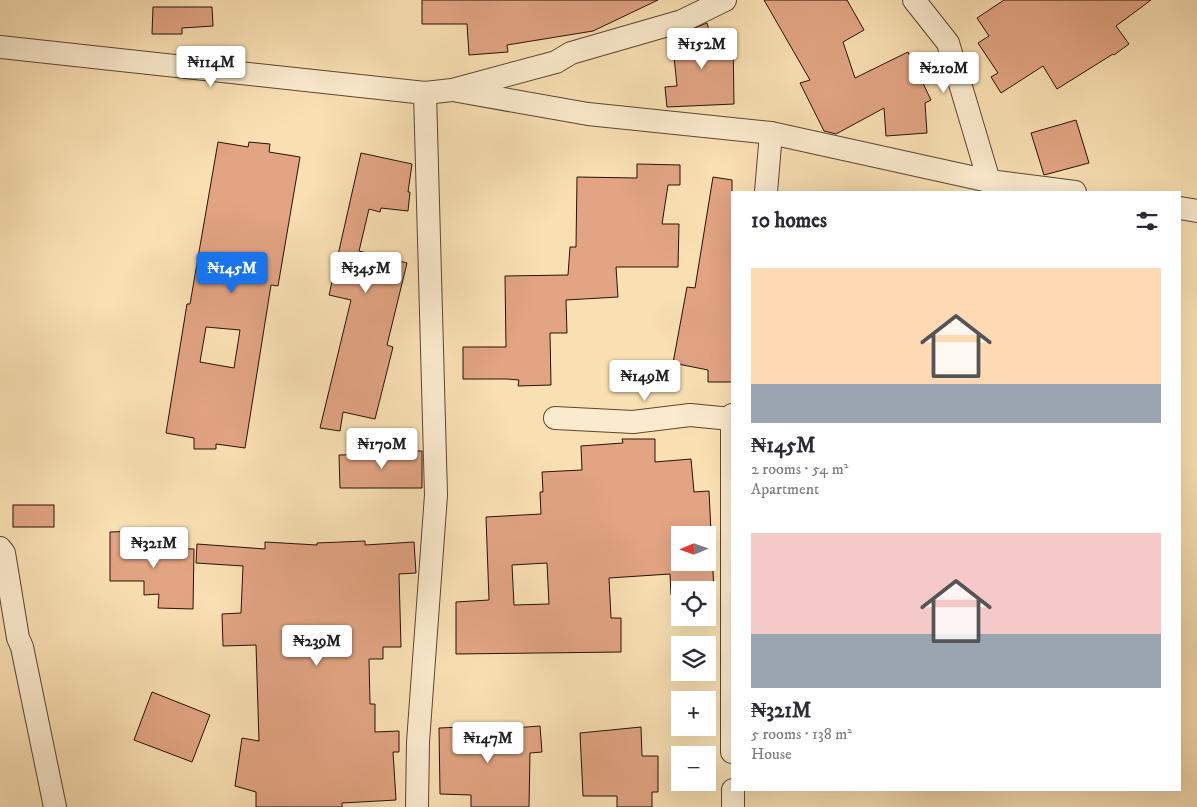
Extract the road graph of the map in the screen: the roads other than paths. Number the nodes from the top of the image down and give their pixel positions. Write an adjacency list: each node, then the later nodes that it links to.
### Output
1 (725, 0): 4 (street)
2 (914, 0): 7 (street)
3 (0, 47): 5 (street)
4 (452, 90): 5 (street); 6 (street)
5 (425, 92): 18 (street)
6 (771, 133): 7 (street); 8 (street)
7 (989, 181): 9 (street)
8 (766, 191)
9 (1067, 191)
10 (1181, 208): 11 (street)
11 (1197, 211)
12 (731, 417): 13 (street)
13 (555, 418)
14 (0, 548): 15 (street)
15 (9, 637): 17 (street)
16 (733, 791): 19 (street)
17 (56, 807)
18 (417, 807)
19 (734, 807)

